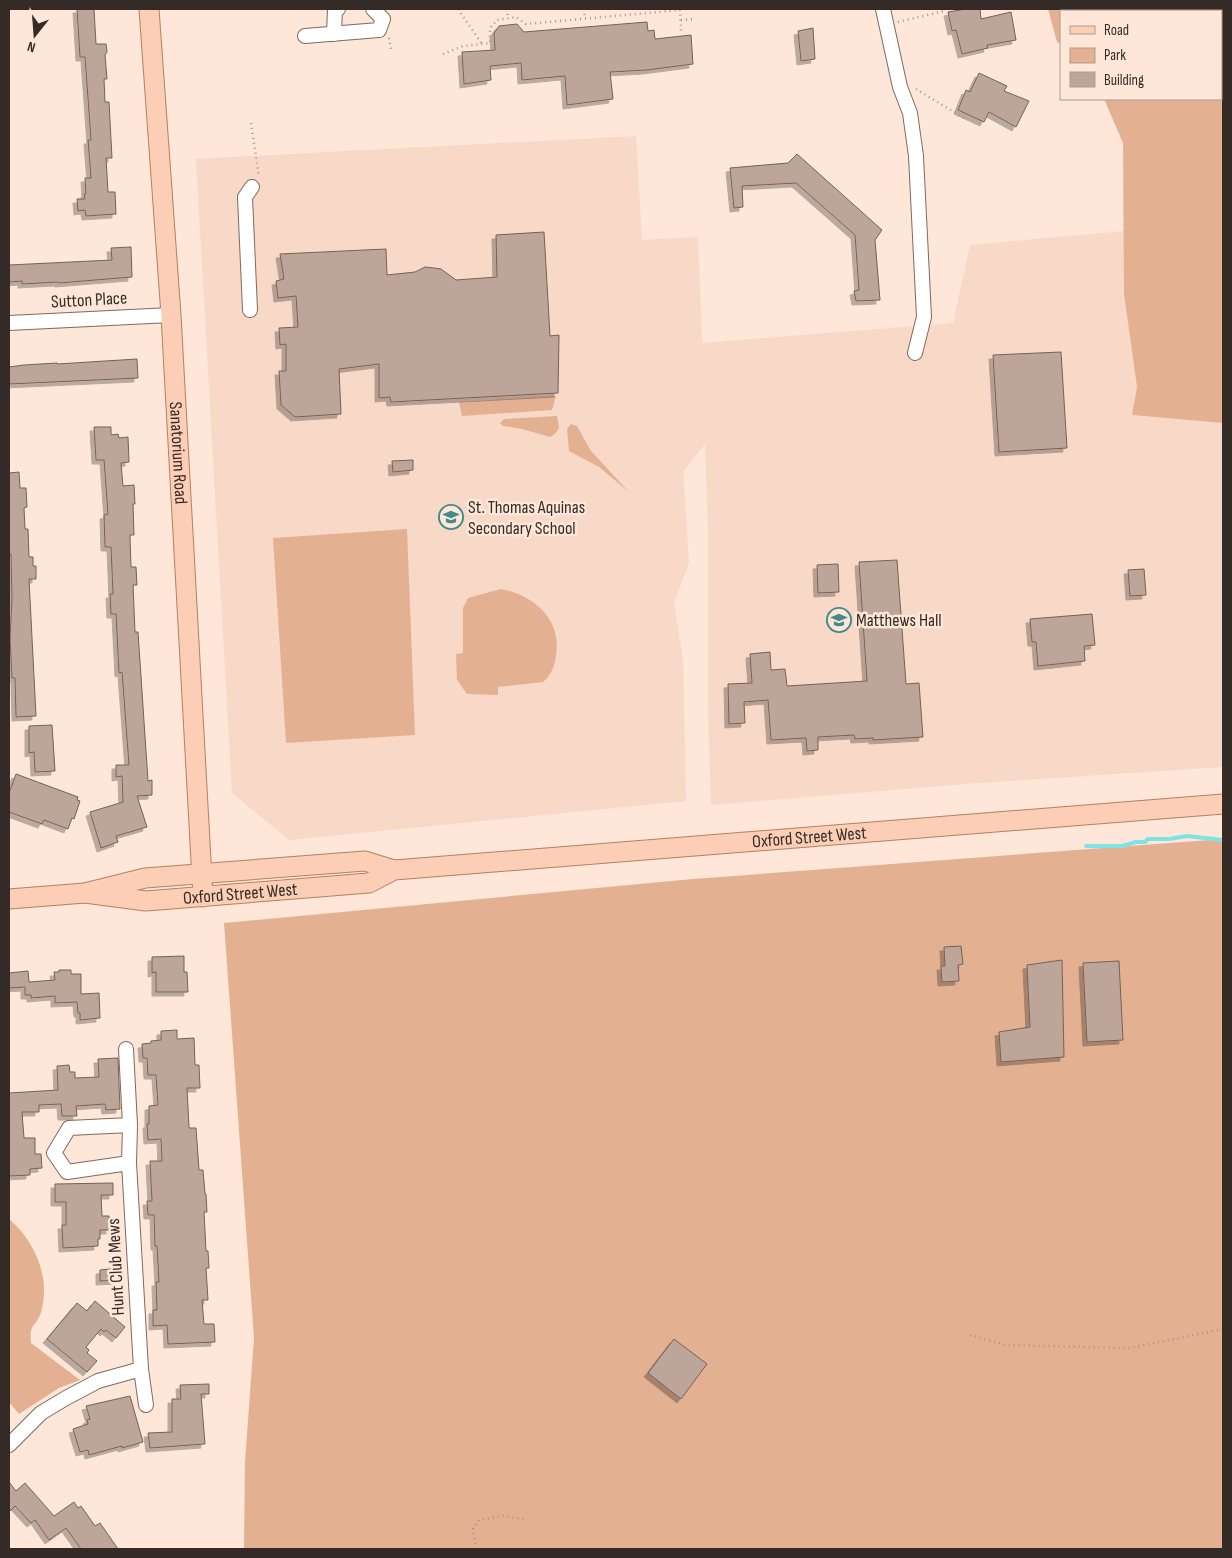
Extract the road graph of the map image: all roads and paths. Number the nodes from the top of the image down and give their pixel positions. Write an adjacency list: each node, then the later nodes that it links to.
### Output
1 (149, 9): 25 (main road, Sanatorium Road)
2 (338, 9): 16 (street)
3 (373, 9): 16 (street)
4 (458, 9): 18 (path)
5 (507, 9): 10 (path)
6 (584, 9): 11 (path)
7 (680, 9): 11 (path); 13 (path)
8 (883, 9): 14 (street)
9 (944, 11): 14 (path)
10 (508, 18): 11 (path); 18 (path)
11 (585, 19)
12 (696, 19): 13 (path)
13 (681, 20): 15 (path)
14 (886, 25): 20 (street)
15 (681, 31)
16 (334, 34): 17 (street)
17 (305, 36)
18 (482, 44): 19 (path)
19 (443, 54)
20 (900, 79): 21 (path); 27 (street)
21 (968, 120)
22 (251, 123): 23 (path)
23 (256, 182): 24 (street)
24 (250, 310)
25 (171, 315): 26 (street, Sutton Place); 30 (main road, Sanatorium Road)
26 (9, 323)
27 (915, 353)
28 (1223, 804): 29 (main road, Oxford Street West)
29 (394, 870): 30 (main road, Oxford Street West); 32 (main road, Oxford Street West)
30 (201, 873): 31 (main road, Oxford Street West); 32 (main road, Sanatorium Road)
31 (85, 893): 32 (main road, Oxford Street West); 33 (main road, Oxford Street West)
32 (203, 896)
33 (9, 899)
34 (126, 1049): 35 (street, Hunt Club Mews)
35 (130, 1126): 36 (street, Hunt Club Mews); 36 (street)
36 (129, 1163): 39 (street, Hunt Club Mews)
37 (1223, 1329): 38 (path)
38 (970, 1335)
39 (141, 1368): 40 (street, Hunt Club Mews); 41 (street)
40 (146, 1404)
41 (9, 1445)
42 (524, 1519): 43 (path)
43 (476, 1549)

